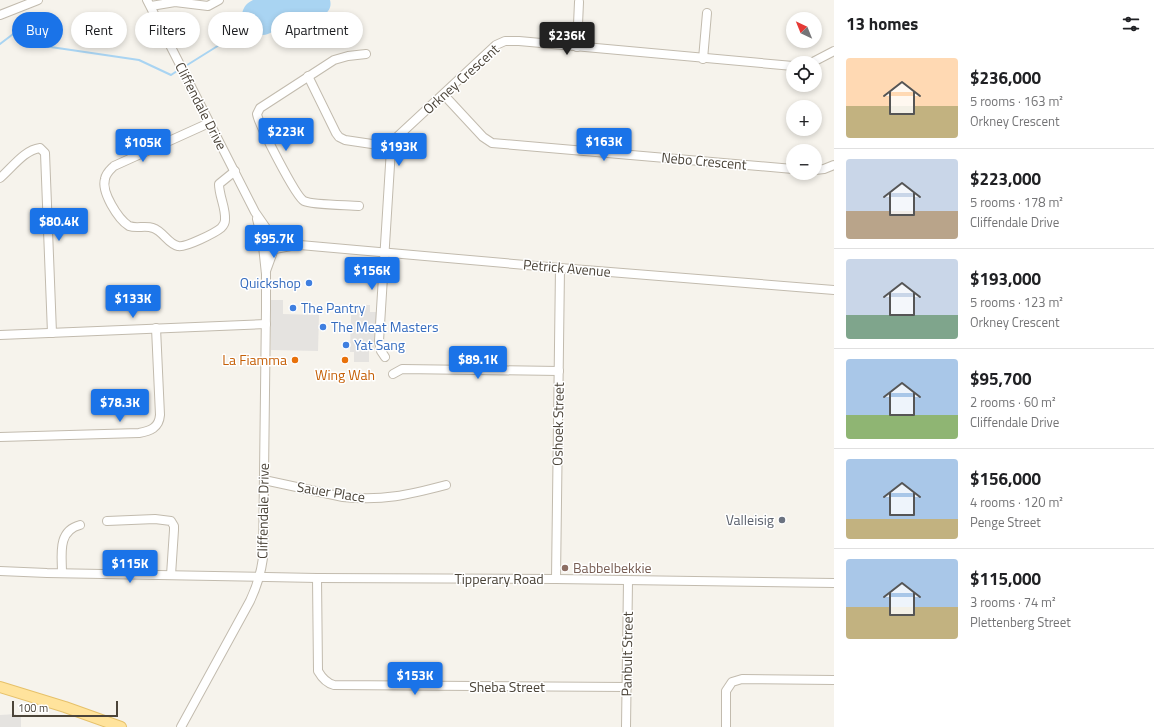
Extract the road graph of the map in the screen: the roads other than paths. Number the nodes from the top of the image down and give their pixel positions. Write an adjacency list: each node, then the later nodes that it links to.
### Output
1 (38, 0): 6 (street)
2 (219, 0): 4 (street)
3 (579, 2): 7 (street)
4 (149, 3): 15 (street, Cliffendale Drive)
5 (707, 13): 11 (street)
6 (0, 15)
7 (577, 47): 11 (street, Orkney Crescent); 14 (street, Orkney Crescent)
8 (834, 51): 10 (street)
9 (366, 54): 13 (street)
10 (822, 57)
11 (703, 59): 12 (street, Orkney Crescent)
12 (786, 65)
13 (308, 76): 16 (street); 22 (street)
14 (444, 95): 16 (street, Orkney Crescent); 18 (street, Nebo Crescent)
15 (209, 122): 20 (street, Cliffendale Drive); 20 (street)
16 (392, 147): 28 (street, Orkney Crescent)
17 (834, 165): 19 (street)
18 (786, 168)
19 (822, 169)
20 (235, 171): 23 (street, Cliffendale Drive)
21 (0, 178): 34 (street)
22 (359, 206)
23 (256, 212): 24 (street, Cliffendale Drive); 25 (street, Cliffendale Drive)
24 (273, 238): 25 (street); 26 (street, Petrick Avenue); 27 (street)
25 (263, 244): 27 (street); 30 (street, Cliffendale Drive)
26 (300, 245): 27 (street, Petrick Avenue); 28 (street, Petrick Avenue)
27 (274, 249): 30 (street, Cliffendale Drive)
28 (384, 252): 29 (street, Petrick Avenue); 36 (street, Orkney Crescent)
29 (560, 268): 31 (street, Petrick Avenue); 37 (street, Oshoek Street)
30 (266, 274): 32 (street, Cliffendale Drive)
31 (834, 290)
32 (266, 324): 33 (street); 40 (street, Cliffendale Drive)
33 (156, 328): 34 (street); 39 (street)
34 (52, 333): 35 (street)
35 (0, 334)
36 (385, 357)
37 (559, 371): 38 (street); 49 (street, Oshoek Street)
38 (393, 374)
39 (0, 437)
40 (264, 480): 41 (street, Sauer Place); 47 (street, Cliffendale Drive)
41 (446, 485)
42 (107, 521): 46 (street)
43 (80, 525): 45 (street)
44 (0, 571): 45 (street, Tipperary Road)
45 (62, 573): 46 (street, Tipperary Road)
46 (171, 575): 47 (street, Tipperary Road)
47 (260, 576): 48 (street, Tipperary Road); 56 (street, Cliffendale Drive)
48 (317, 578): 49 (street, Tipperary Road); 54 (street, Sheba Street)
49 (556, 579): 50 (street, Tipperary Road)
50 (628, 581): 51 (street, Tipperary Road); 54 (street, Panbult Street)
51 (834, 583)
52 (834, 680): 58 (street)
53 (1, 688): 55 (main road)
54 (627, 688): 57 (street, Panbult Street)
55 (121, 727)
56 (180, 727)
57 (626, 727)
58 (726, 727)

